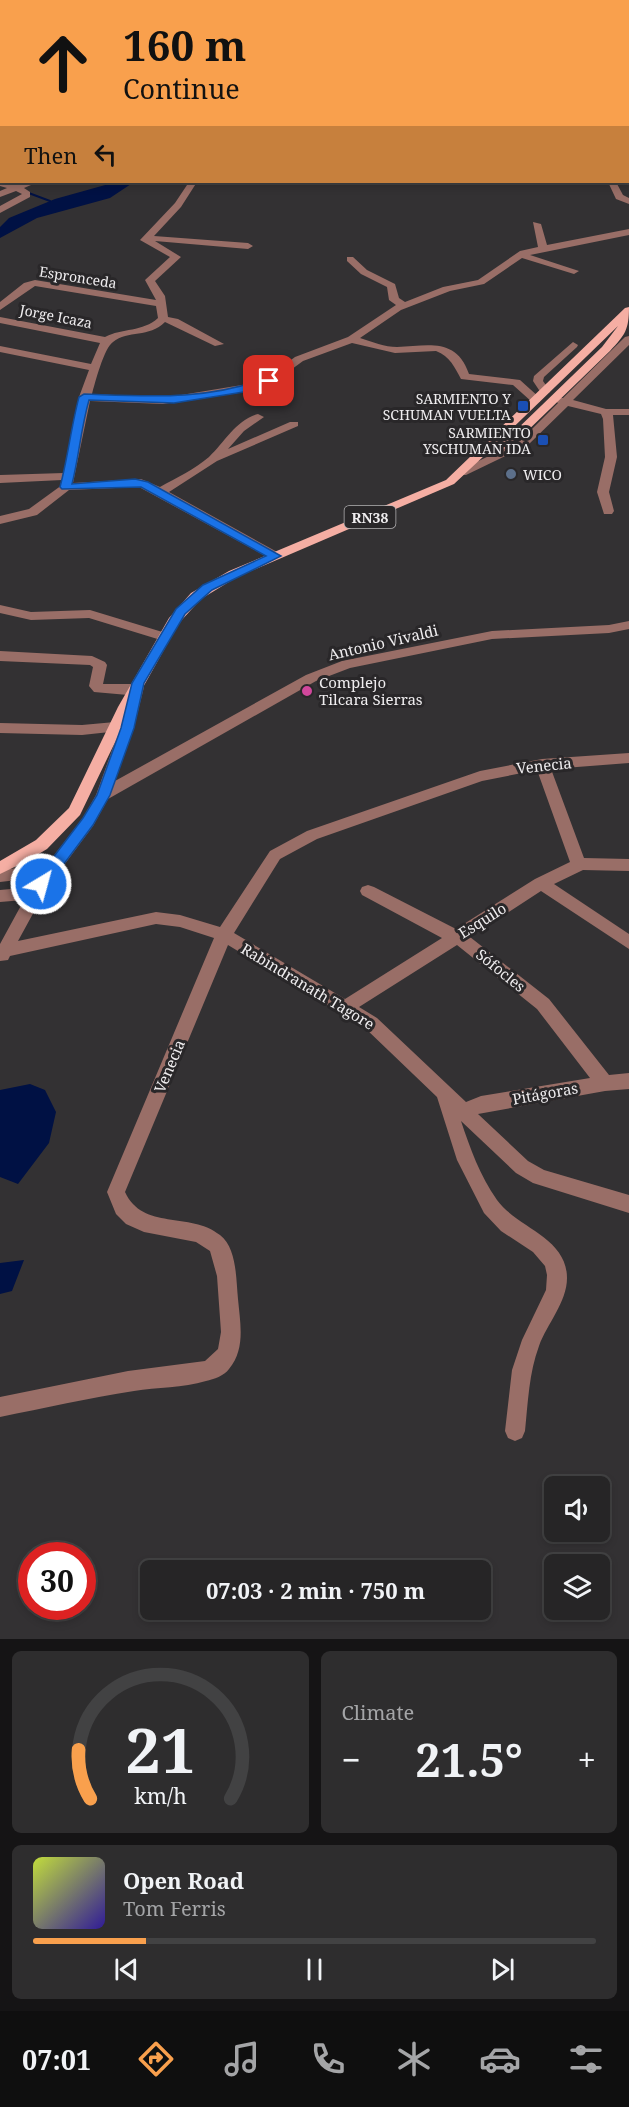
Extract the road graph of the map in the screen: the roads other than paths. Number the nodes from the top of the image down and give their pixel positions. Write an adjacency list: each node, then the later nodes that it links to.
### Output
1 (0, 183): 5 (street)
2 (31, 183): 5 (street)
3 (192, 183): 11 (street)
4 (613, 183): 7 (street)
5 (17, 188): 6 (street); 8 (street)
6 (0, 194)
7 (629, 201)
8 (0, 210)
9 (536, 224): 13 (street)
10 (629, 232): 13 (street)
11 (147, 238): 12 (street); 17 (street)
12 (248, 246)
13 (543, 248): 14 (street)
14 (521, 255): 16 (street); 18 (street)
15 (350, 259): 18 (street)
16 (574, 271)
17 (160, 304): 19 (street, Espronceda); 22 (street)
18 (404, 305): 24 (street)
19 (0, 307)
20 (629, 310): 28 (main road, RN38)
21 (629, 316): 35 (main road)
22 (163, 319): 26 (street); 27 (street)
23 (0, 320): 26 (street, Jorge Icaza)
24 (352, 339): 33 (street); 34 (street)
25 (629, 339): 35 (street)
26 (107, 341): 31 (street)
27 (219, 344)
28 (594, 344): 32 (main road, RN38); 35 (main road)
29 (573, 345): 32 (street)
30 (0, 349): 31 (street)
31 (94, 368): 33 (street)
32 (545, 391): 34 (main road, RN38)
33 (84, 397): 43 (street)
34 (536, 400): 35 (main road); 41 (main road, RN38)
35 (560, 400): 36 (street); 41 (street)
36 (606, 412): 37 (street); 45 (street)
37 (629, 412)
38 (258, 417): 40 (street)
39 (294, 424): 40 (street)
40 (212, 460): 44 (street)
41 (463, 472): 47 (main road, RN38)
42 (0, 479): 43 (street)
43 (67, 482): 44 (street); 46 (street)
44 (161, 492): 47 (street)
45 (608, 511)
46 (0, 520)
47 (275, 556): 50 (main road, RN38)
48 (0, 609): 50 (street)
49 (629, 625): 57 (street, Antonio Vivaldi)
50 (164, 637): 52 (main road, RN38)
51 (0, 656): 52 (street)
52 (136, 686): 53 (main road, RN38); 57 (street)
53 (115, 727): 54 (street); 60 (main road, RN38)
54 (0, 728)
55 (629, 758): 56 (street, Venecia)
56 (542, 764): 58 (street); 66 (street, Venecia)
57 (103, 795): 63 (street)
58 (578, 864): 59 (street, Esquilo); 62 (street, Esquilo)
59 (629, 865)
60 (0, 868)
61 (0, 876): 63 (street)
62 (541, 883): 67 (street, Esquilo); 68 (street)
63 (38, 890): 65 (street); 69 (street)
64 (368, 891): 67 (street, Sófocles)
65 (0, 896)
66 (224, 935): 69 (street, Rabindranath Tagore); 70 (street, Rabindranath Tagore); 76 (street, Venecia)
67 (456, 936): 70 (street, Esquilo); 72 (street, Sófocles)
68 (629, 942)
69 (3, 954)
70 (345, 1007): 73 (street, Rabindranath Tagore)
71 (629, 1082): 72 (street, Pitágoras)
72 (605, 1083): 74 (street, Pitágoras)
73 (445, 1094): 74 (street, Rabindranath Tagore); 77 (street)
74 (463, 1112): 75 (street, Rabindranath Tagore)
75 (629, 1204)
76 (0, 1407)
77 (515, 1431)

